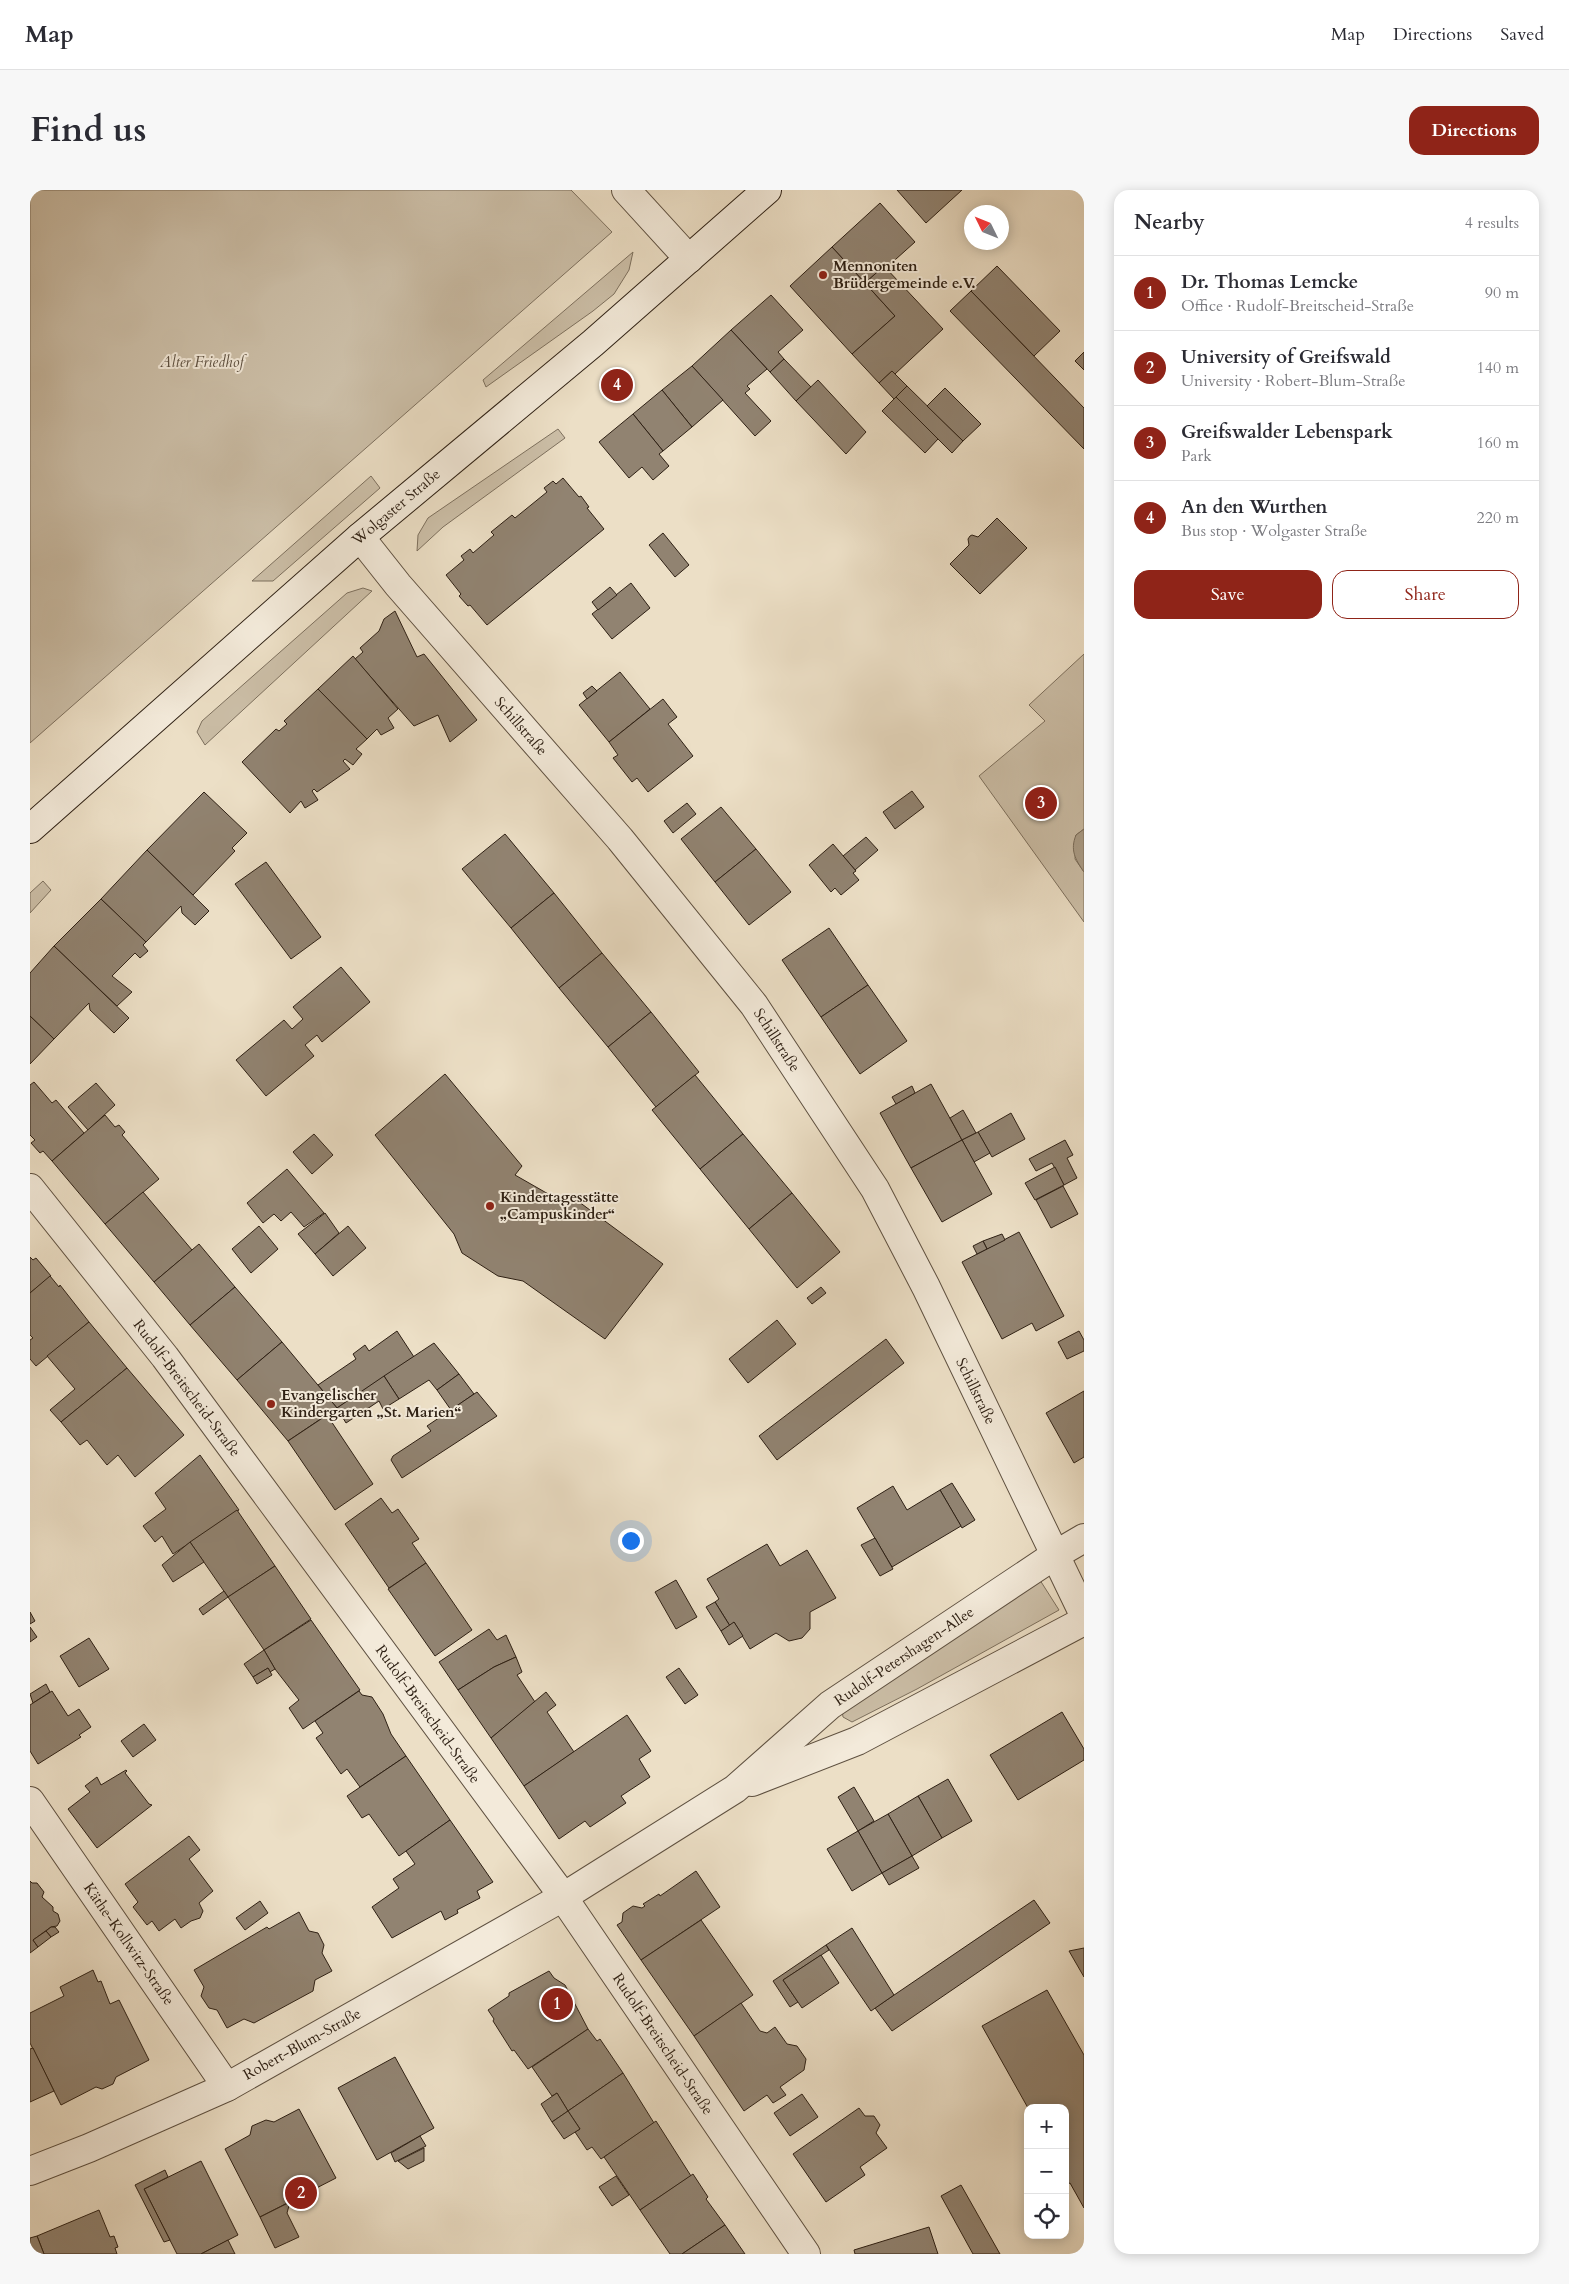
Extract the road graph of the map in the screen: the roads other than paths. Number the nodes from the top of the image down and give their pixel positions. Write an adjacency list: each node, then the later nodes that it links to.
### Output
1 (626, 190): 3 (street)
2 (767, 190): 3 (street, Wolgaster Straße)
3 (689, 259): 4 (street, Wolgaster Straße)
4 (360, 537): 5 (street, Wolgaster Straße); 8 (street, Schillstraße)
5 (30, 829)
6 (30, 1188): 13 (street, Rudolf-Breitscheid-Straße)
7 (1084, 1538): 8 (street, Rudolf-Petershagen-Allee)
8 (1055, 1555): 9 (street, Schillstraße); 11 (street, Rudolf-Petershagen-Allee)
9 (1084, 1615)
10 (1084, 1621): 11 (street, Rudolf-Petershagen-Allee)
11 (735, 1789): 13 (street, Rudolf-Petershagen-Allee)
12 (30, 1801): 14 (street, Käthe-Kollwitz-Straße)
13 (563, 1897): 14 (street, Robert-Blum-Straße); 16 (street, Rudolf-Breitscheid-Straße)
14 (227, 2087): 15 (street, Robert-Blum-Straße)
15 (30, 2171)
16 (806, 2254)

